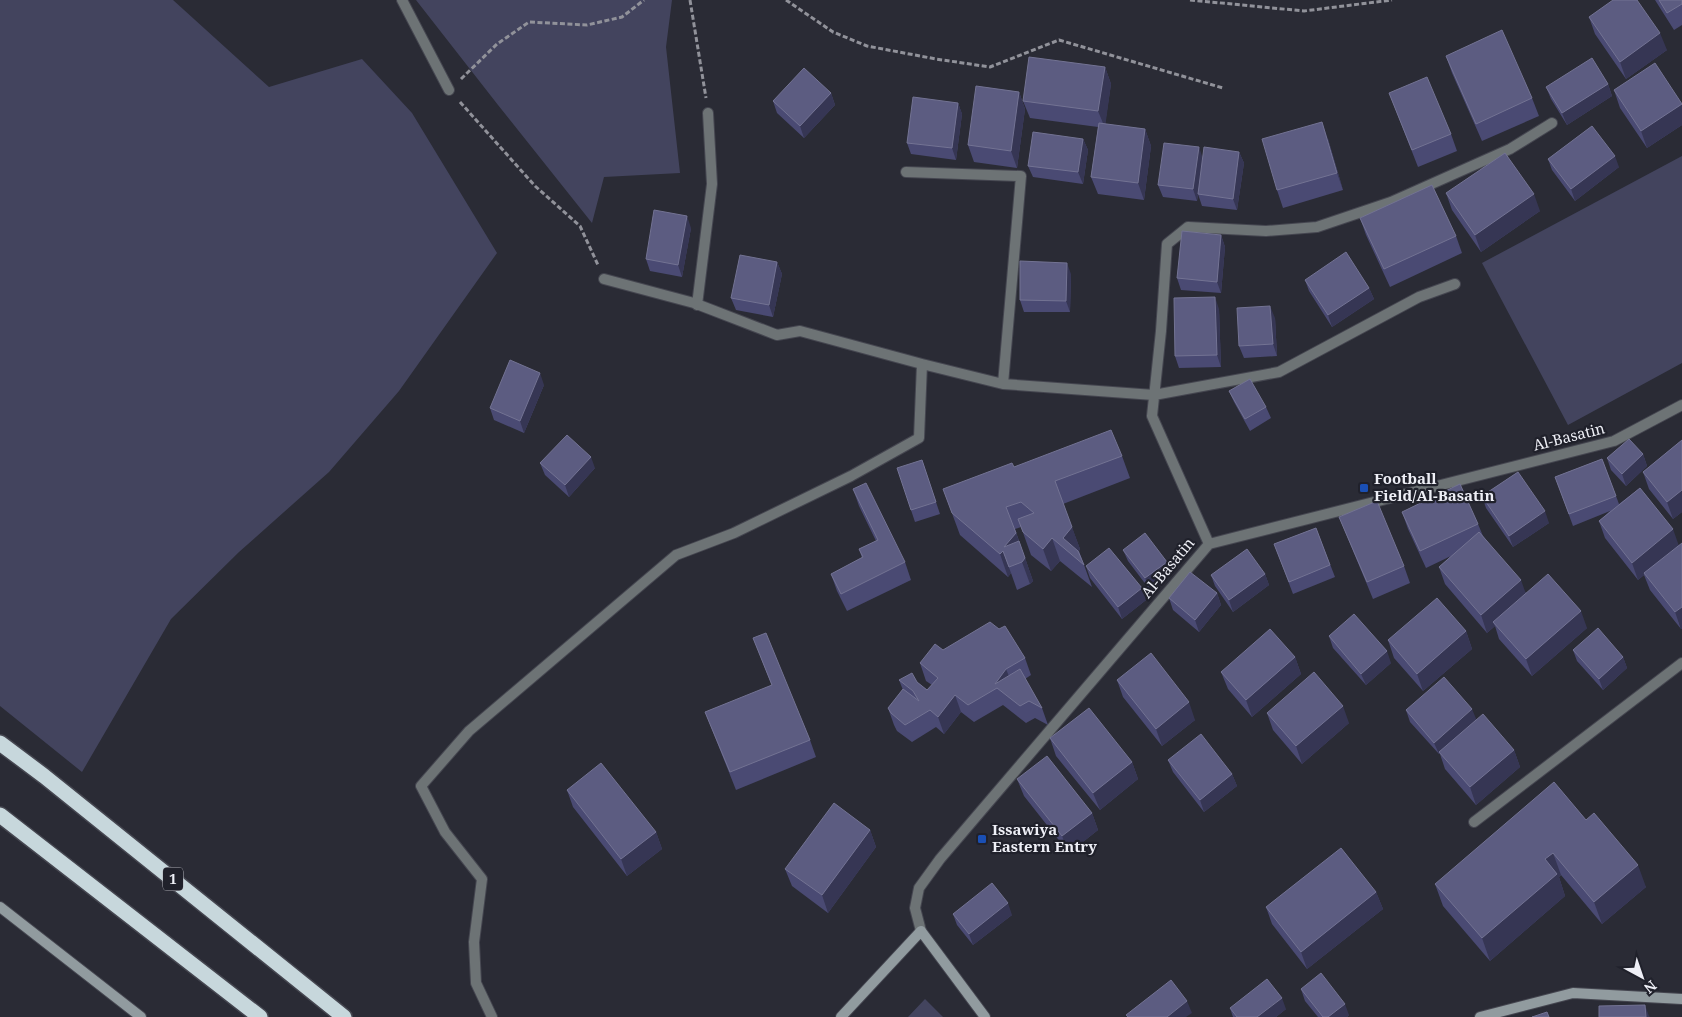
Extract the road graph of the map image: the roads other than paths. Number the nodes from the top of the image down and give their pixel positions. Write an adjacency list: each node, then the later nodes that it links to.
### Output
1 (402, 0): 2 (street)
2 (449, 90)
3 (708, 113): 8 (street)
4 (1552, 123): 11 (street)
5 (906, 172): 10 (street)
6 (604, 279): 8 (street)
7 (1455, 284): 11 (street)
8 (697, 305): 9 (street)
9 (922, 364): 10 (street); 24 (street)
10 (1003, 384): 11 (street)
11 (1154, 394): 13 (street)
12 (1682, 405): 13 (street, Al-Basatin)
13 (1209, 544): 19 (street, Al-Basatin)
14 (1682, 663): 17 (street)
15 (0, 743): 23 (highway, 1)
16 (0, 815): 22 (highway)
17 (1474, 822)
18 (0, 907): 21 (street)
19 (921, 931): 25 (street); 26 (street)
20 (1682, 999): 27 (street)
21 (141, 1017)
22 (260, 1017)
23 (344, 1017)
24 (492, 1017)
25 (842, 1017)
26 (985, 1017)
27 (1480, 1017)

